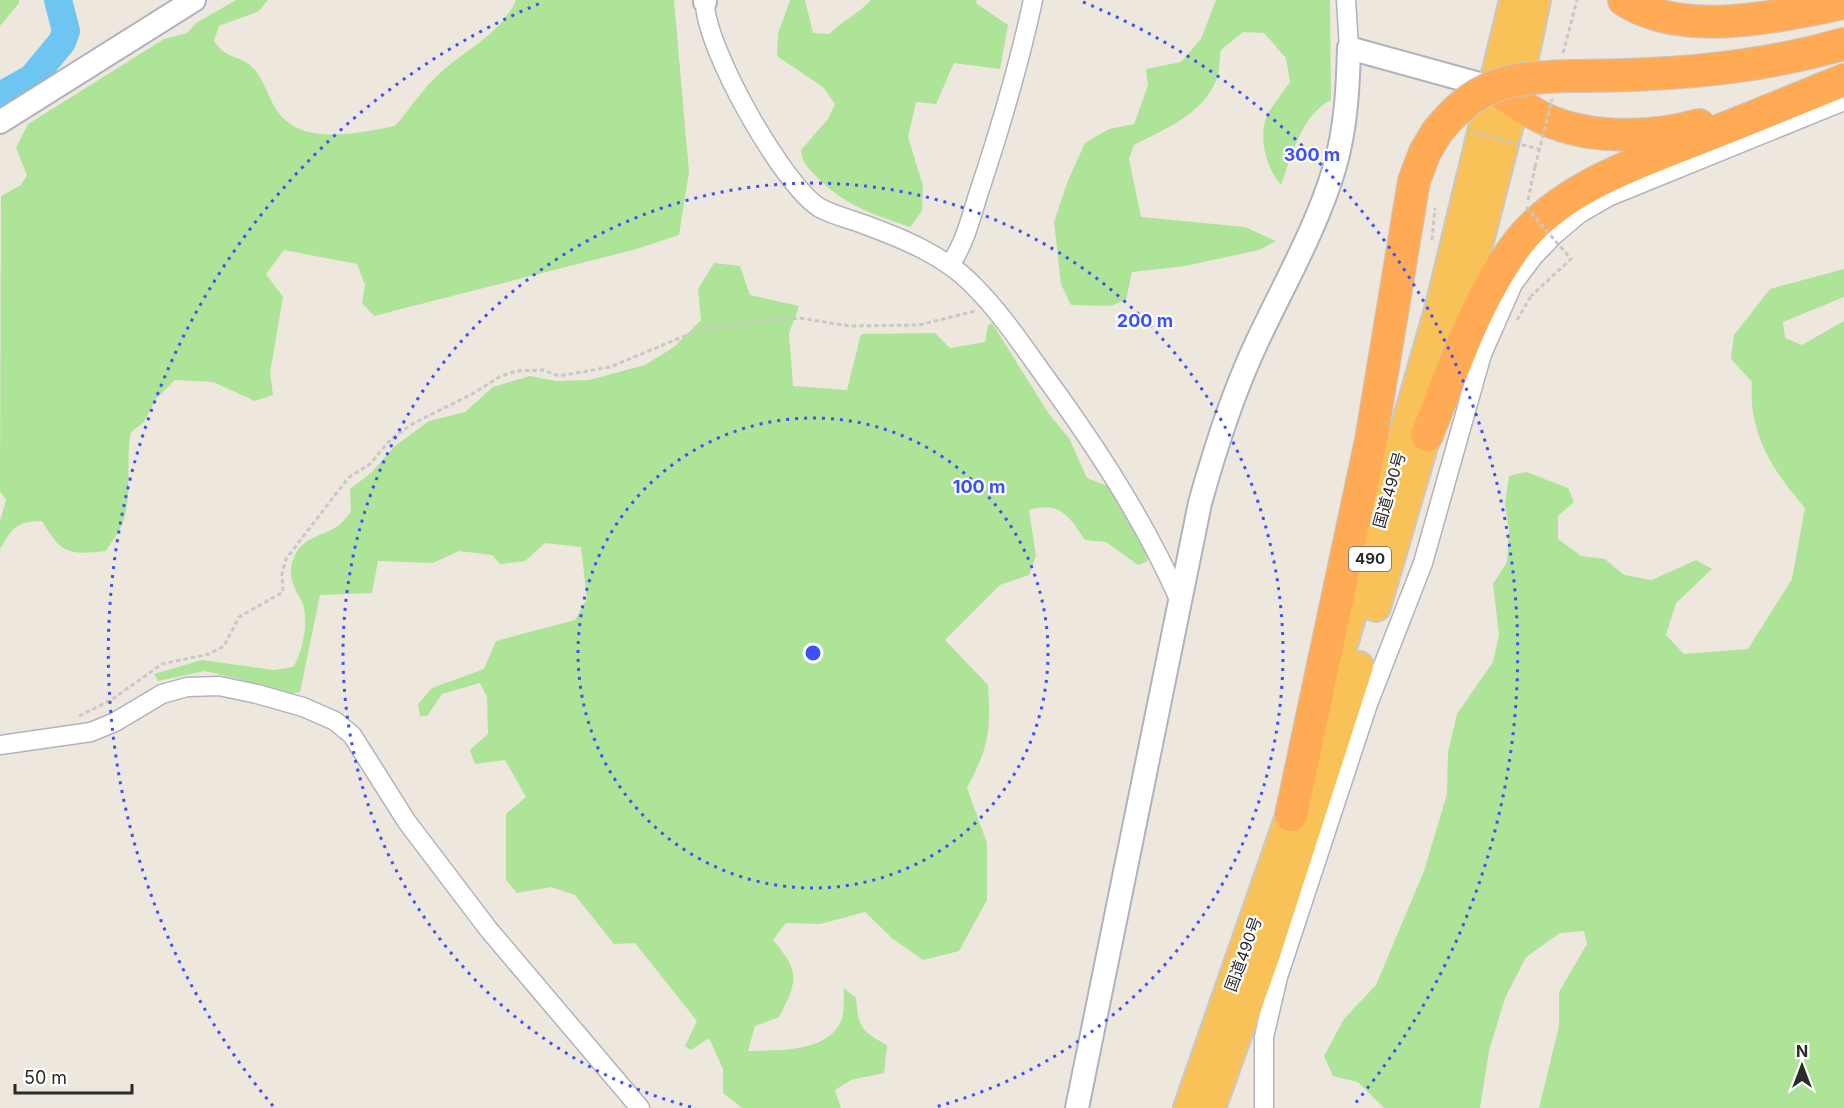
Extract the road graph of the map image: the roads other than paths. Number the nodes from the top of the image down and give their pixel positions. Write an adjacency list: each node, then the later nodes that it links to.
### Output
1 (194, 0): 13 (street)
2 (1033, 0): 14 (street)
3 (1346, 0): 10 (street)
4 (1515, 0): 12 (highway, 国道490号 / 490)
5 (1536, 0): 12 (highway, 国道490号 / 490)
6 (1624, 0): 8 (highway)
7 (705, 1): 14 (street)
8 (1844, 3)
9 (1844, 44): 18 (highway, bridge)
10 (1349, 48): 12 (street); 16 (street)
11 (1839, 89): 12 (highway); 15 (highway); 23 (street)
12 (1505, 94): 15 (highway, 国道490号 / 490); 18 (highway, 国道490号 / 490)
13 (0, 122)
14 (950, 265): 16 (street)
15 (1427, 435): 22 (highway, 国道490号 / 490)
16 (1179, 599): 20 (street)
17 (0, 745): 19 (street)
18 (1291, 815): 21 (highway, 国道490号 / 490)
19 (640, 1108)
20 (1077, 1108)
21 (1188, 1108)
22 (1211, 1108)
23 (1264, 1108)

